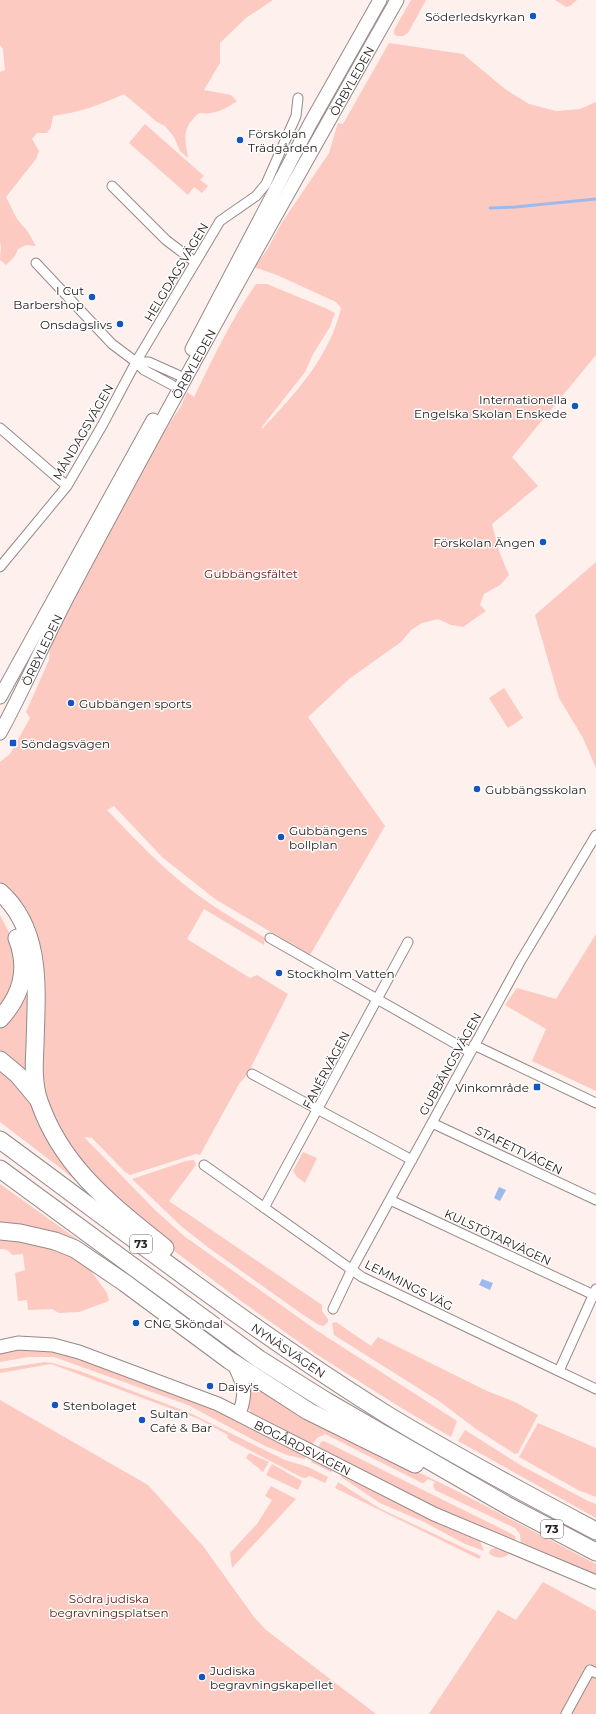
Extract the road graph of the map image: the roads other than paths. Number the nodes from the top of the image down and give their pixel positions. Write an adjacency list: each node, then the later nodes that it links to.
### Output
1 (380, 0): 8 (main road, ÖRBYLEDEN)
2 (397, 0): 13 (main road, ÖRBYLEDEN)
3 (298, 98): 5 (street, HELGDAGSVÄGEN)
4 (112, 186): 5 (street)
5 (195, 262): 7 (street, HELGDAGSVÄGEN)
6 (36, 263): 7 (street)
7 (136, 362): 8 (street); 10 (street, MÅNDAGSVÄGEN)
8 (175, 380): 12 (main road, ÖRBYLEDEN)
9 (0, 428): 10 (street)
10 (67, 486): 11 (street, MÅNDAGSVÄGEN)
11 (0, 567)
12 (1, 692): 13 (street)
13 (20, 697): 14 (main road, ÖRBYLEDEN)
14 (0, 733)
15 (596, 835): 22 (street, GUBBÄNGSVÄGEN)
16 (0, 892): 25 (highway)
17 (0, 908): 21 (highway)
18 (270, 938): 20 (street)
19 (408, 942): 20 (street, FANÉRVÄGEN)
20 (378, 999): 22 (street); 27 (street, FANÉRVÄGEN)
21 (0, 1019)
22 (472, 1048): 26 (street); 28 (street, GUBBÄNGSVÄGEN)
23 (0, 1060): 25 (highway)
24 (252, 1074): 27 (street)
25 (38, 1099): 40 (highway)
26 (596, 1103)
27 (318, 1109): 30 (street); 35 (street, FANÉRVÄGEN)
28 (432, 1123): 30 (street, GUBBÄNGSVÄGEN); 34 (street, STAFETTVÄGEN)
29 (0, 1140): 40 (highway, NYNÄSVÄGEN / 73)
30 (412, 1160): 33 (street, GUBBÄNGSVÄGEN)
31 (204, 1165): 35 (street, LEMMINGS VÄG)
32 (0, 1169): 45 (highway, NYNÄSVÄGEN / 73)
33 (390, 1200): 37 (street, GUBBÄNGSVÄGEN); 38 (street, KULSTÖTARVÄGEN)
34 (596, 1200)
35 (264, 1208): 37 (street, LEMMINGS VÄG)
36 (0, 1231): 42 (highway)
37 (352, 1269): 39 (street, GUBBÄNGSVÄGEN); 43 (street, LEMMINGS VÄG)
38 (595, 1293): 43 (street)
39 (333, 1309)
40 (284, 1345): 48 (highway, NYNÄSVÄGEN / 73)
41 (0, 1347): 46 (main road, BOGÅRDSVÄGEN)
42 (233, 1362): 45 (highway); 46 (main road); 47 (highway)
43 (559, 1371): 44 (street, LEMMINGS VÄG)
44 (596, 1389)
45 (326, 1401): 47 (highway, NYNÄSVÄGEN / 73)
46 (239, 1414): 50 (main road, BOGÅRDSVÄGEN)
47 (508, 1506): 49 (highway, NYNÄSVÄGEN / 73)
48 (596, 1531)
49 (596, 1552)
50 (596, 1582)
51 (596, 1673): 52 (street)
52 (566, 1714)

